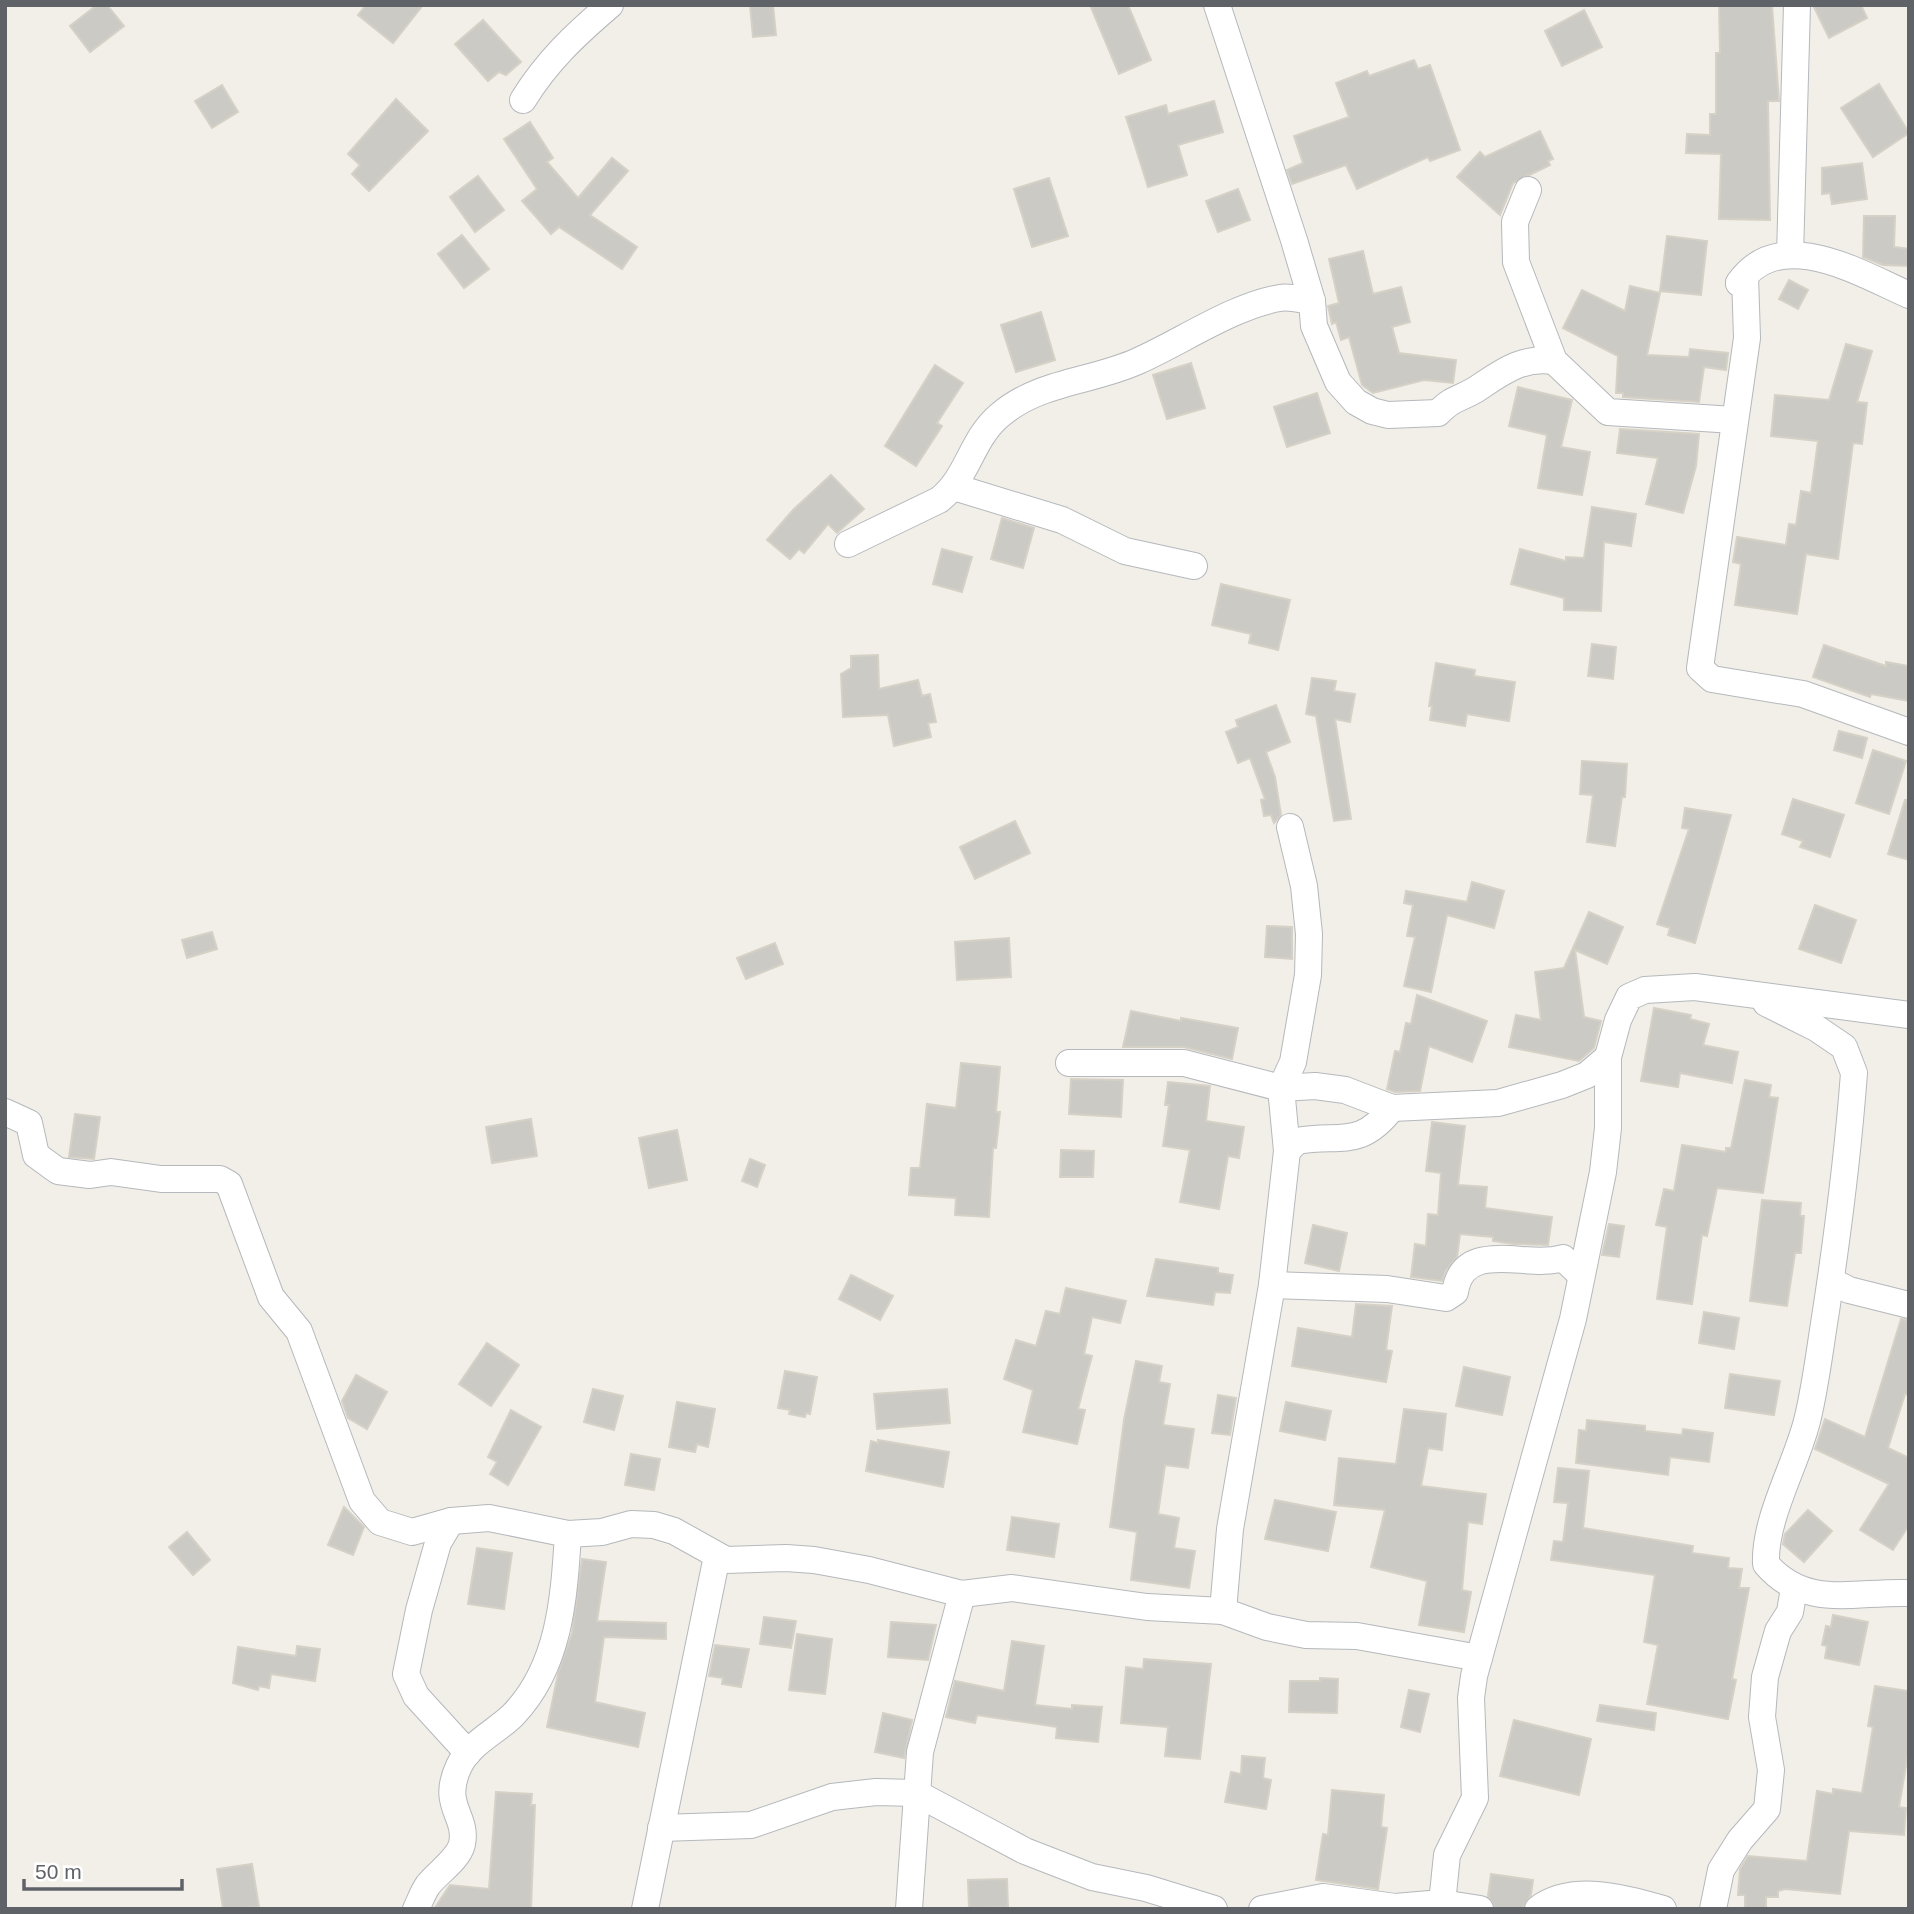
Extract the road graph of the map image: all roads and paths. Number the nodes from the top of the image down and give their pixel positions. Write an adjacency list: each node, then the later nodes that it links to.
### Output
1 (610, 5): 4 (street)
2 (1217, 5): 8 (street)
3 (1797, 5): 6 (street)
4 (523, 100)
5 (1528, 190): 9 (street)
6 (1790, 255): 7 (street); 10 (street)
7 (1909, 295)
8 (1312, 301): 9 (street); 11 (street)
9 (1554, 360): 10 (street)
10 (1734, 419): 14 (street)
11 (954, 487): 12 (street); 13 (street)
12 (848, 544)
13 (1194, 566)
14 (1909, 733)
15 (1290, 827): 20 (street)
16 (1747, 994): 17 (street); 18 (street); 25 (street)
17 (1909, 1015)
18 (1608, 1057): 21 (street); 24 (street)
19 (1069, 1063): 20 (street)
20 (1281, 1088): 21 (street); 23 (street)
21 (1392, 1108): 23 (street)
22 (5, 1112): 28 (street)
23 (1287, 1151): 26 (street)
24 (1580, 1274): 26 (street); 35 (street)
25 (1831, 1281): 27 (street); 31 (street)
26 (1272, 1285): 34 (street)
27 (1909, 1304)
28 (451, 1521): 29 (street); 36 (street)
29 (568, 1534): 30 (street); 36 (street)
30 (717, 1556): 33 (street); 38 (street)
31 (1794, 1588): 32 (street); 48 (street)
32 (1909, 1593)
33 (962, 1594): 34 (street); 37 (street)
34 (1223, 1612): 35 (street)
35 (1479, 1658): 39 (street)
36 (468, 1753): 40 (street)
37 (916, 1793): 38 (street); 42 (street); 43 (street)
38 (661, 1828): 41 (street)
39 (1442, 1903): 44 (street); 45 (street)
40 (416, 1909)
41 (645, 1909)
42 (909, 1909)
43 (1214, 1909)
44 (1262, 1909)
45 (1480, 1909)
46 (1538, 1909): 47 (street)
47 (1663, 1909)
48 (1713, 1909)

